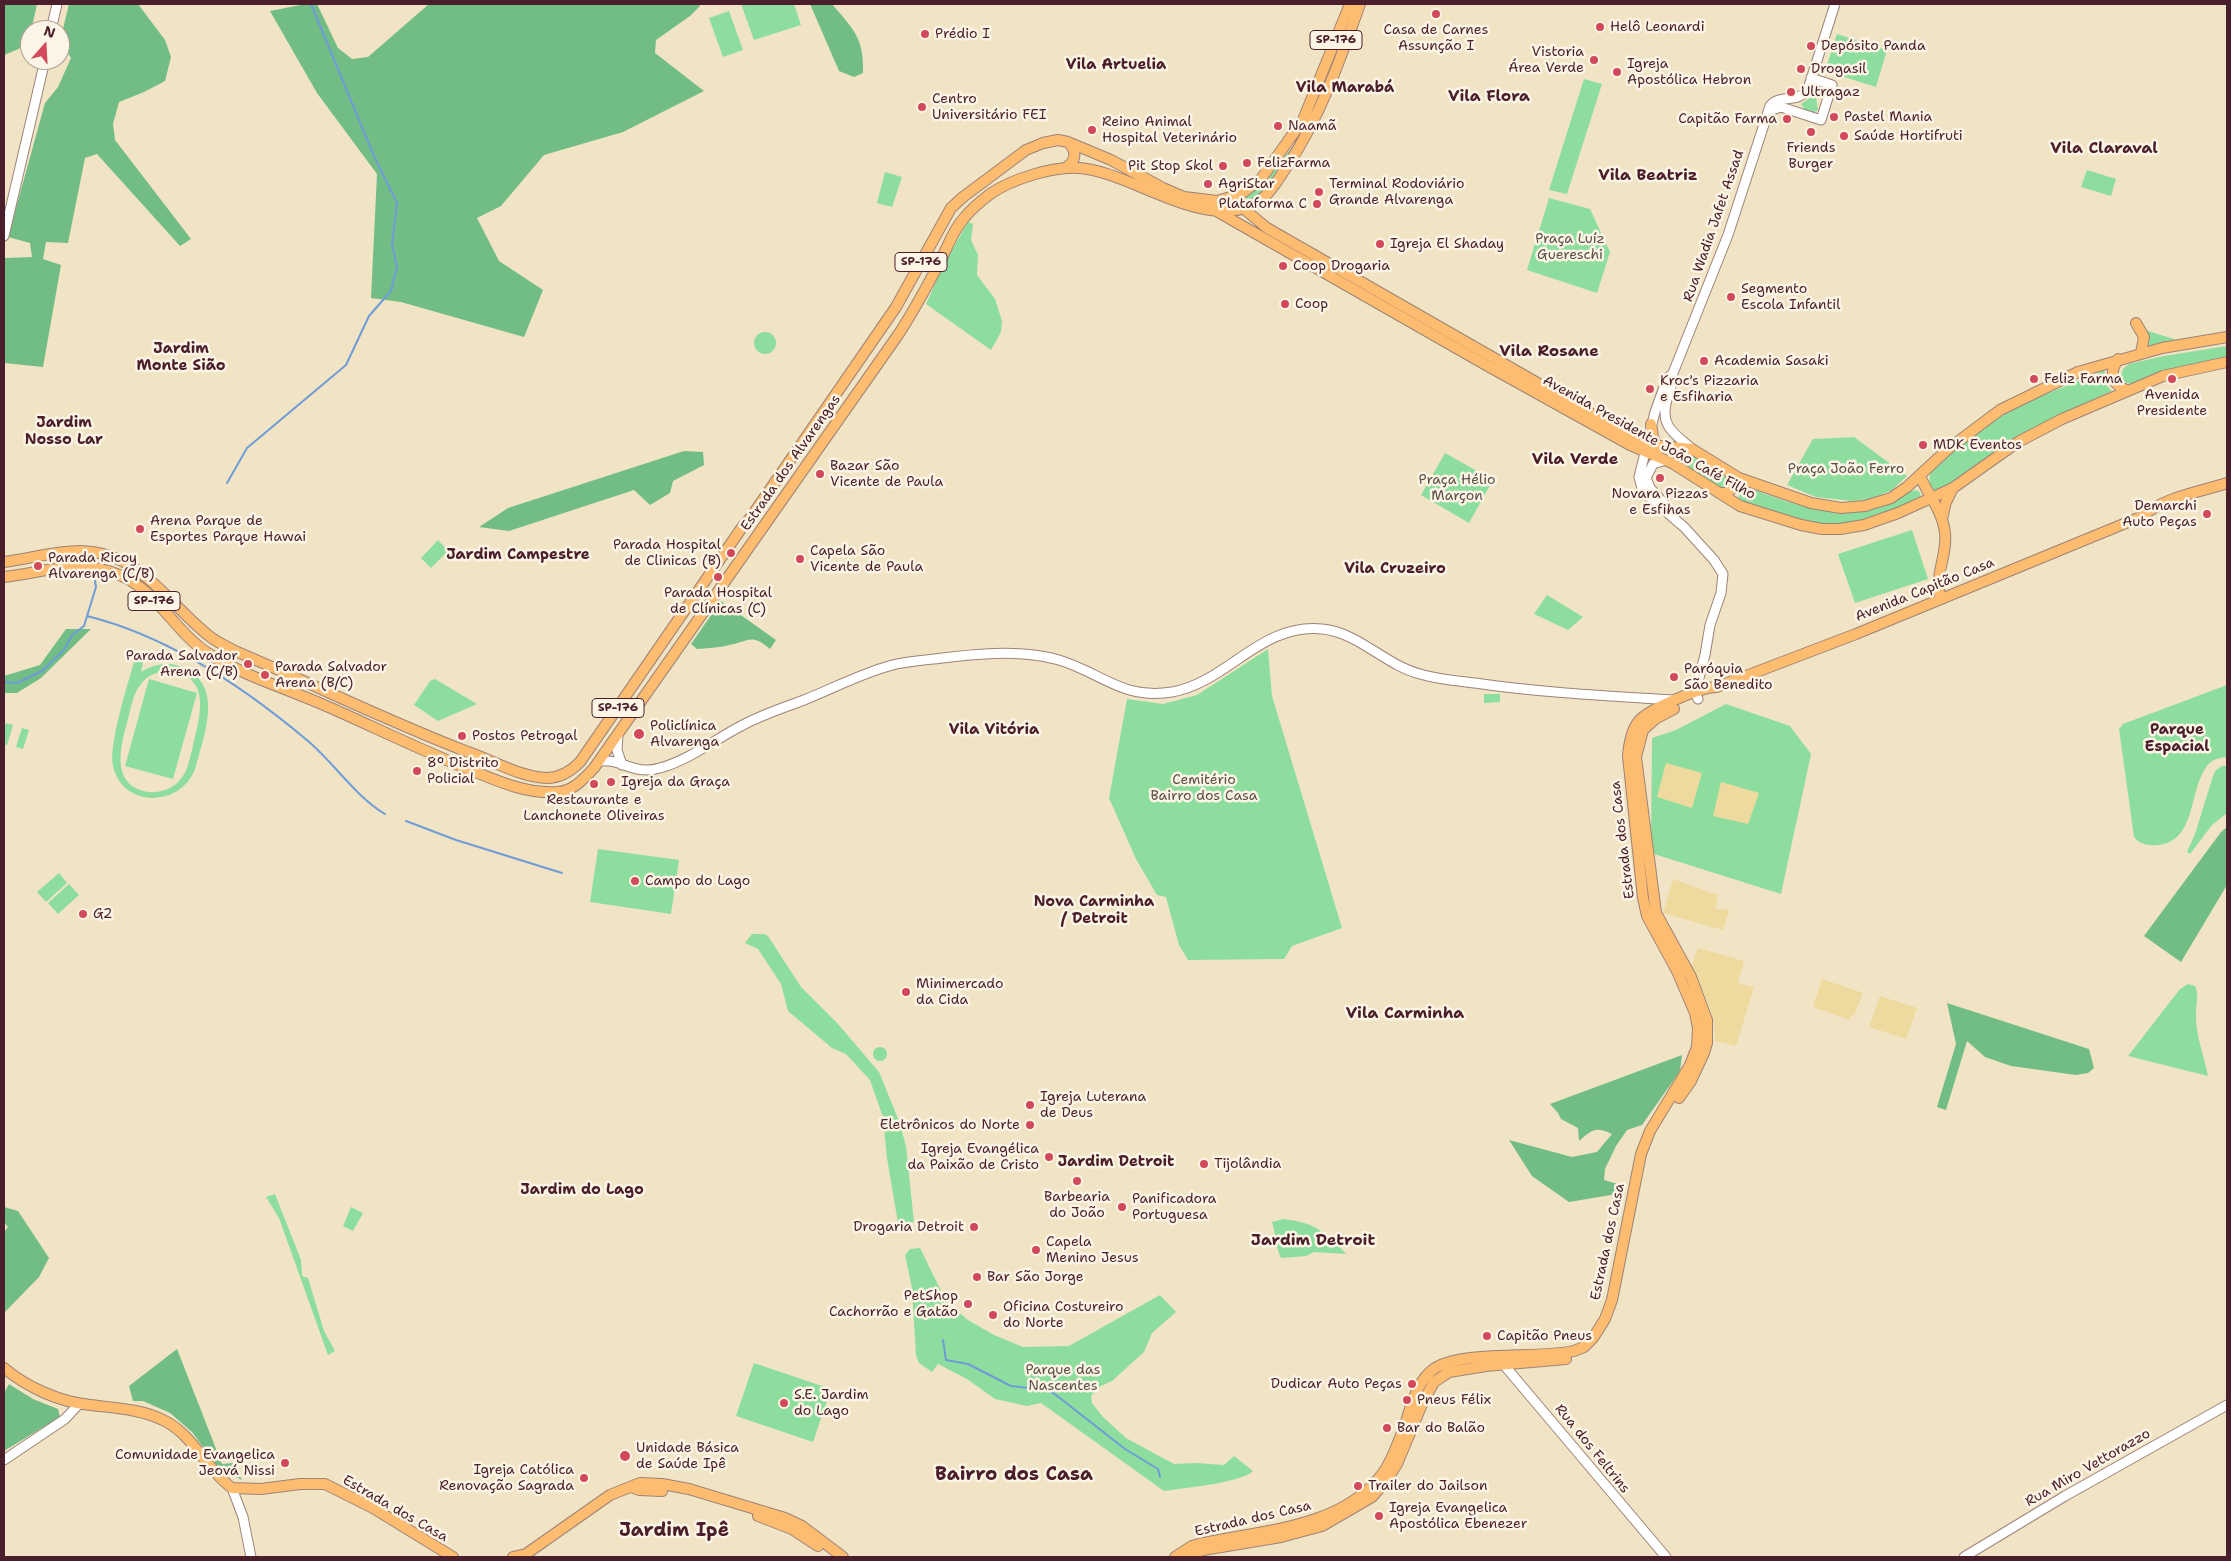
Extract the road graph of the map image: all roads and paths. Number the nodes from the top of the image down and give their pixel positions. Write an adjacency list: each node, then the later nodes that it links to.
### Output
1 (57, 4): 5 (street)
2 (1350, 4): 11 (main road, Estrada dos Alvarengas / SP-176)
3 (1360, 4): 12 (main road, Estrada dos Alvarengas / SP-176)
4 (1835, 4): 7 (street)
5 (53, 20)
6 (43, 70): 22 (street)
7 (1812, 78): 8 (street); 10 (street)
8 (1800, 97): 9 (street); 10 (street)
9 (1769, 111): 10 (street); 28 (street, Rua Wadia Jafet Assad)
10 (1804, 114)
11 (1303, 120): 12 (main road); 17 (main road, Estrada dos Alvarengas / SP-176)
12 (1305, 138): 18 (main road, Estrada dos Alvarengas / SP-176)
13 (1068, 142): 14 (main road, Estrada dos Alvarengas / SP-176); 15 (main road); 17 (main road, Estrada dos Alvarengas / SP-176)
14 (1014, 159): 16 (main road); 30 (main road, Estrada dos Alvarengas / SP-176)
15 (1065, 168): 16 (main road, Estrada dos Alvarengas / SP-176); 20 (main road, Estrada dos Alvarengas / SP-176)
16 (1016, 180): 31 (main road, Estrada dos Alvarengas / SP-176)
17 (1226, 200): 19 (main road, Avenida Presidente João Café Filho)
18 (1261, 200): 19 (main road, Estrada dos Alvarengas / SP-176); 21 (main road)
19 (1243, 207): 20 (main road, Estrada dos Alvarengas / SP-176); 21 (main road, Avenida Presidente João Café Filho)
20 (1213, 209): 35 (main road, Avenida Presidente João Café Filho)
21 (1267, 228): 35 (main road, Avenida Presidente João Café Filho)
22 (4, 236)
23 (2136, 323): 25 (main road)
24 (2227, 337): 25 (main road, Avenida Presidente João Café Filho)
25 (2141, 353): 26 (main road, Avenida Presidente João Café Filho)
26 (2118, 359): 29 (main road); 39 (main road, Avenida Presidente João Café Filho)
27 (2227, 362): 29 (main road, Avenida Presidente João Café Filho)
28 (1673, 373): 32 (street, Rua Wadia Jafet Assad); 36 (street, Rua Wadia Jafet Assad)
29 (2126, 390): 41 (main road, Avenida Presidente João Café Filho)
30 (839, 391): 31 (main road); 33 (main road, Estrada dos Alvarengas / SP-176)
31 (855, 395): 34 (main road, Estrada dos Alvarengas / SP-176)
32 (1651, 424): 35 (main road)
33 (812, 429): 34 (main road); 49 (main road, Estrada dos Alvarengas / SP-176)
34 (825, 439): 55 (main road, Estrada dos Alvarengas / SP-176)
35 (1648, 447): 36 (main road, Avenida Presidente João Café Filho); 37 (main road, Avenida Presidente João Café Filho); 44 (street)
36 (1688, 449): 37 (main road); 38 (main road, Avenida Presidente João Café Filho)
37 (1669, 462): 42 (main road, Avenida Presidente João Café Filho); 44 (street)
38 (1730, 474): 39 (main road, Avenida Presidente João Café Filho); 42 (main road)
39 (1920, 476): 43 (main road)
40 (2227, 483): 48 (main road, Avenida Capitão Casa)
41 (1953, 488): 43 (main road, Avenida Presidente João Café Filho); 45 (main road)
42 (1719, 493): 43 (main road, Avenida Presidente João Café Filho)
43 (1930, 499): 45 (main road)
44 (1672, 516): 51 (street)
45 (1942, 519): 48 (main road)
46 (4, 562): 49 (main road, Estrada dos Alvarengas / SP-176)
47 (4, 577): 50 (main road, Estrada dos Alvarengas / SP-176)
48 (1941, 598): 51 (main road, Avenida Capitão Casa)
49 (304, 681): 50 (main road)
50 (286, 689): 56 (main road, Estrada dos Alvarengas / SP-176)
51 (1696, 696): 52 (main road, Avenida Capitão Casa); 54 (main road, Avenida Capitão Casa)
52 (1678, 700): 53 (main road, Avenida Capitão Casa); 57 (street)
53 (1660, 708): 58 (main road, Estrada dos Casa)
54 (1655, 719): 58 (main road, Estrada dos Casa)
55 (618, 735): 56 (main road, Estrada dos Alvarengas / SP-176); 57 (street)
56 (599, 761): 57 (street)
57 (622, 765)
58 (1502, 1361): 65 (main road, Estrada dos Casa); 71 (street, Rua dos Feltrins)
59 (4, 1368): 60 (main road)
60 (79, 1404): 62 (street); 63 (main road)
61 (2227, 1405): 72 (street, Rua Miro Vettorazzo)
62 (4, 1460)
63 (232, 1488): 66 (street); 67 (main road, Estrada dos Casa)
64 (770, 1516): 68 (main road); 69 (main road); 70 (main road)
65 (1182, 1556)
66 (251, 1557)
67 (453, 1557)
68 (513, 1557)
69 (832, 1557)
70 (843, 1557)
71 (1666, 1557)
72 (1964, 1557)

